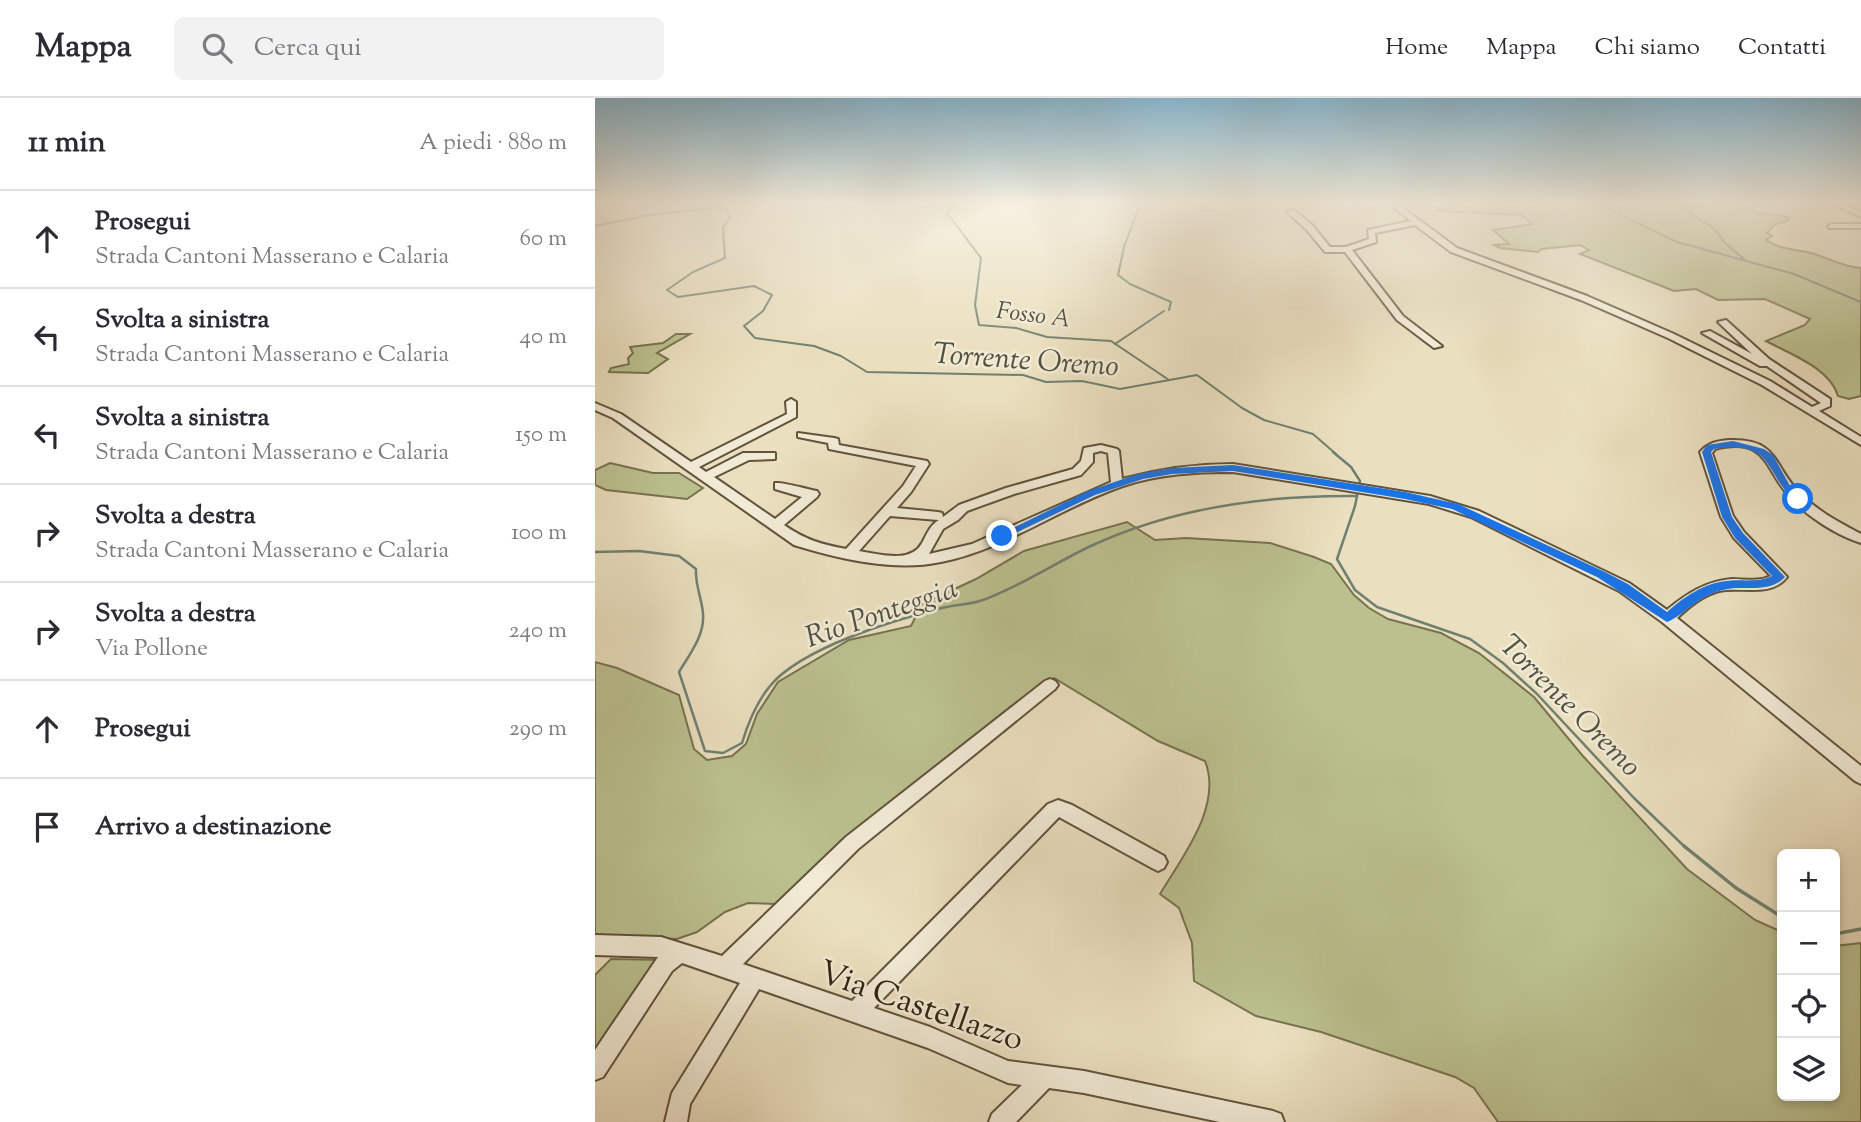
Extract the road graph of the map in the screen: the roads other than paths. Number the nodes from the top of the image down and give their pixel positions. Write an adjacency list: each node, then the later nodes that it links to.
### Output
1 (1347, 249): 5 (street)
2 (1454, 250): 9 (street)
3 (1723, 321): 6 (street)
4 (1707, 333): 6 (street)
5 (1437, 346)
6 (1779, 370): 9 (street)
7 (791, 402): 13 (street)
8 (595, 406): 13 (street)
9 (1812, 411): 11 (street)
10 (802, 435): 17 (street)
11 (1861, 442)
12 (771, 456): 14 (street)
13 (689, 467): 14 (street)
14 (705, 477): 19 (street)
15 (1117, 484): 22 (street); 22 (street); 23 (street)
16 (779, 486): 19 (street)
17 (887, 511): 18 (street); 21 (street)
18 (938, 516)
19 (775, 526): 21 (street)
20 (1861, 539): 23 (street)
21 (849, 554): 22 (street)
22 (900, 561)
23 (1667, 618): 25 (street)
24 (1050, 685): 29 (street)
25 (1861, 776)
26 (1158, 862): 31 (street)
27 (595, 945): 28 (street, Via Castellazzo)
28 (680, 951): 29 (street, Via Castellazzo); 32 (street)
29 (726, 966): 30 (street, Via Castellazzo)
30 (754, 979): 31 (street, Via Castellazzo); 34 (street)
31 (855, 1013): 33 (street, Via Castellazzo)
32 (595, 1069)
33 (1045, 1077): 35 (street); 36 (street, Via Castellazzo)
34 (676, 1122)
35 (1000, 1122)
36 (1273, 1122)

